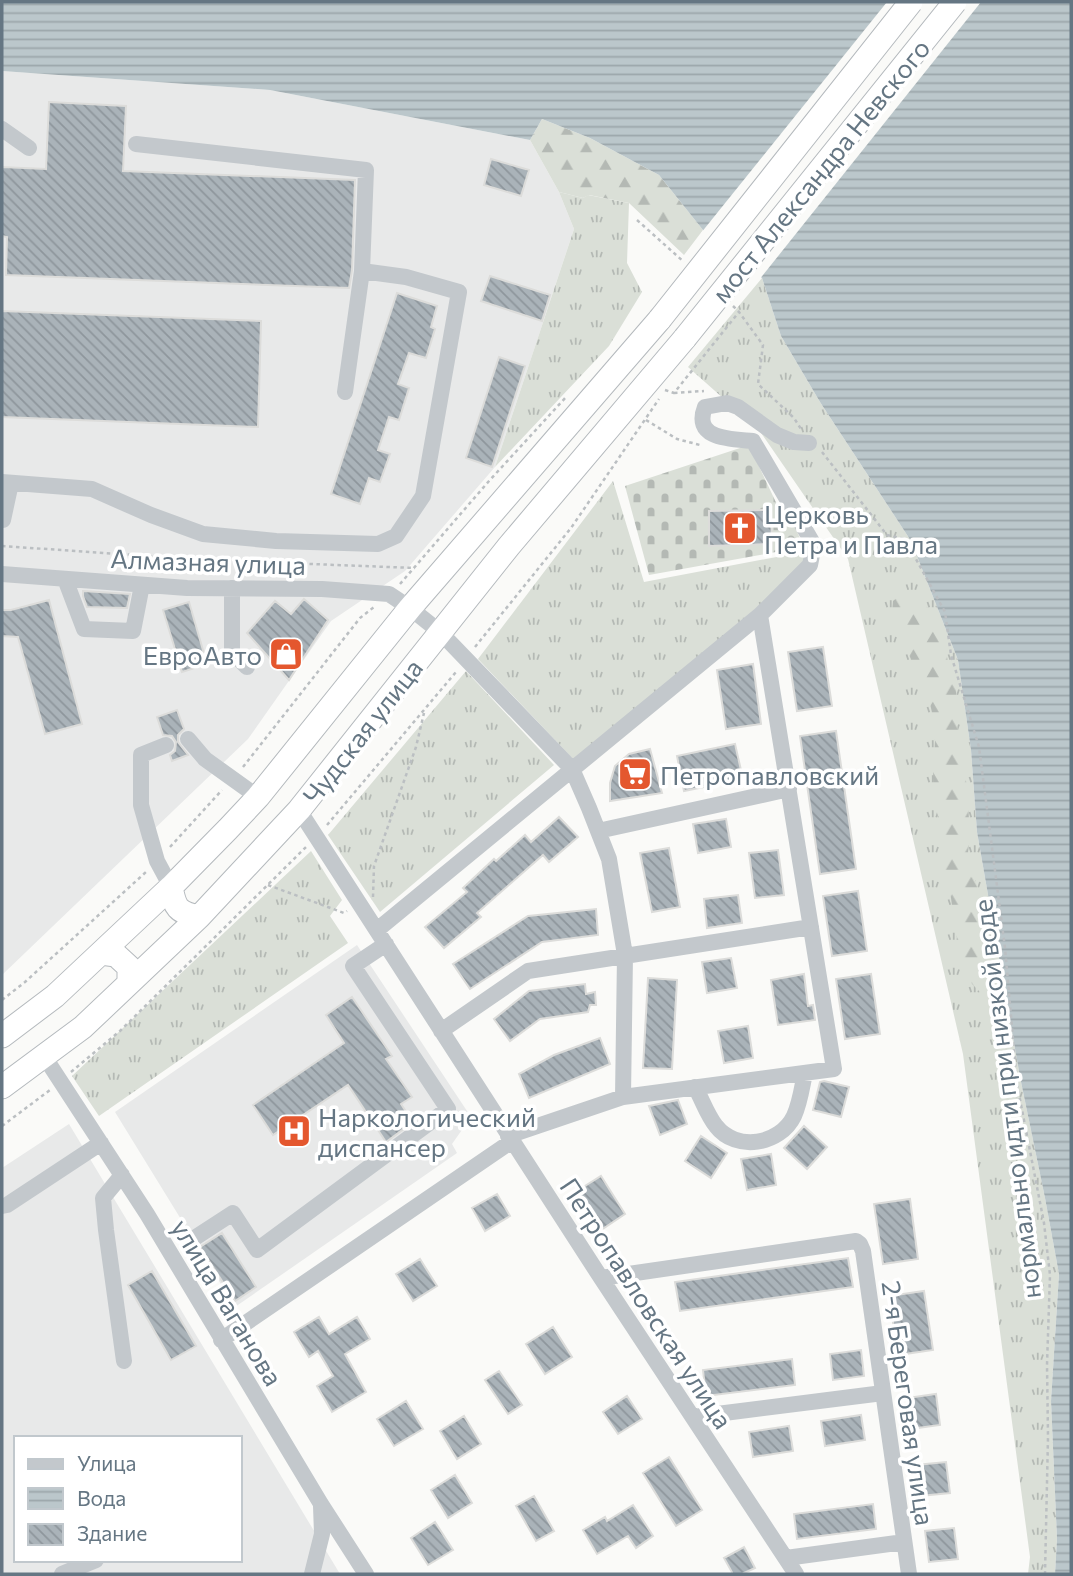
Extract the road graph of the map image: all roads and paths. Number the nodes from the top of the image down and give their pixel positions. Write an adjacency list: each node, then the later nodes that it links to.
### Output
1 (911, 2): 11 (highway, мост Александра Невского, bridge)
2 (955, 2): 12 (highway, мост Александра Невского, bridge)
3 (2, 129): 5 (street)
4 (136, 144): 8 (street)
5 (29, 148)
6 (637, 220): 7 (path)
7 (688, 266)
8 (362, 271): 15 (street); 22 (street)
9 (729, 303): 10 (path)
10 (739, 312): 17 (path); 21 (path)
11 (660, 319): 32 (highway, Чудская улица)
12 (685, 338): 34 (highway, Чудская улица)
13 (573, 389): 25 (path)
14 (665, 390): 17 (path)
15 (345, 391)
16 (708, 391): 17 (path)
17 (674, 393)
18 (659, 400): 19 (path)
19 (646, 419): 20 (path); 35 (path)
20 (677, 439)
21 (809, 443): 33 (street); 86 (path, нормально идти при низкой воде)
22 (6, 482): 23 (street)
23 (2, 520)
24 (2, 546): 25 (path)
25 (415, 568): 30 (path)
26 (2, 574): 27 (street, Алмазная улица)
27 (65, 579): 28 (street, Алмазная улица); 28 (street)
28 (142, 585): 29 (street, Алмазная улица)
29 (232, 594): 30 (street, Алмазная улица); 31 (street); 36 (street)
30 (389, 594): 32 (street, Алмазная улица); 41 (path)
31 (264, 598)
32 (410, 608): 34 (street, Алмазная улица); 43 (highway, Чудская улица)
33 (760, 615): 40 (street); 42 (street)
34 (440, 632): 35 (street, Алмазная улица); 44 (highway, Чудская улица)
35 (466, 659): 37 (path); 40 (street, Алмазная улица)
36 (247, 667)
37 (425, 710): 46 (path); 53 (path)
38 (188, 739): 41 (street)
39 (166, 745): 47 (street)
40 (572, 769): 45 (street); 53 (street)
41 (233, 779): 43 (street); 47 (path)
42 (789, 789): 45 (street); 52 (street)
43 (258, 797): 49 (highway, Чудская улица)
44 (299, 810): 46 (street, Петропавловская улица); 51 (highway, Чудская улица)
45 (598, 831): 55 (street)
46 (317, 837): 48 (path); 50 (street, Петропавловская улица)
47 (157, 862): 49 (street); 57 (path)
48 (268, 885): 50 (path); 62 (path)
49 (172, 887): 51 (highway); 54 (highway, Чудская улица)
50 (359, 901): 53 (street, Петропавловская улица)
51 (199, 917): 56 (highway, Чудская улица)
52 (811, 927): 55 (street); 61 (street)
53 (378, 932): 58 (street, Петропавловская улица); 71 (street)
54 (101, 953): 56 (highway); 59 (highway, Чудская улица)
55 (625, 955): 58 (street); 65 (street)
56 (129, 983): 60 (highway, Чудская улица)
57 (2, 1000)
58 (441, 1031): 67 (street, Петропавловская улица)
59 (2, 1036)
60 (44, 1056): 62 (street, улица Ваганова); 63 (highway, Чудская улица)
61 (805, 1073): 64 (street); 64 (street)
62 (61, 1081): 66 (path); 68 (street, улица Ваганова)
63 (2, 1087)
64 (695, 1087): 65 (street)
65 (622, 1097): 67 (street)
66 (2, 1126)
67 (510, 1138): 72 (street, Петропавловская улица); 73 (street)
68 (101, 1143): 69 (street, улица Ваганова); 70 (street)
69 (122, 1175): 73 (street, улица Ваганова); 74 (street)
70 (2, 1206)
71 (193, 1239)
72 (601, 1278): 75 (street, 2-я Береговая улица); 76 (street, Петропавловская улица)
73 (221, 1340): 77 (street, улица Ваганова)
74 (124, 1361)
75 (883, 1393): 76 (street); 78 (street, 2-я Береговая улица)
76 (693, 1417): 79 (street, Петропавловская улица)
77 (321, 1504): 82 (street); 83 (street, улица Ваганова)
78 (904, 1542): 79 (street); 85 (street, 2-я Береговая улица)
79 (786, 1558): 84 (street, Петропавловская улица)
80 (91, 1562): 81 (street)
81 (62, 1574)
82 (312, 1574)
83 (366, 1574)
84 (796, 1574)
85 (909, 1574)
86 (1045, 1574)

